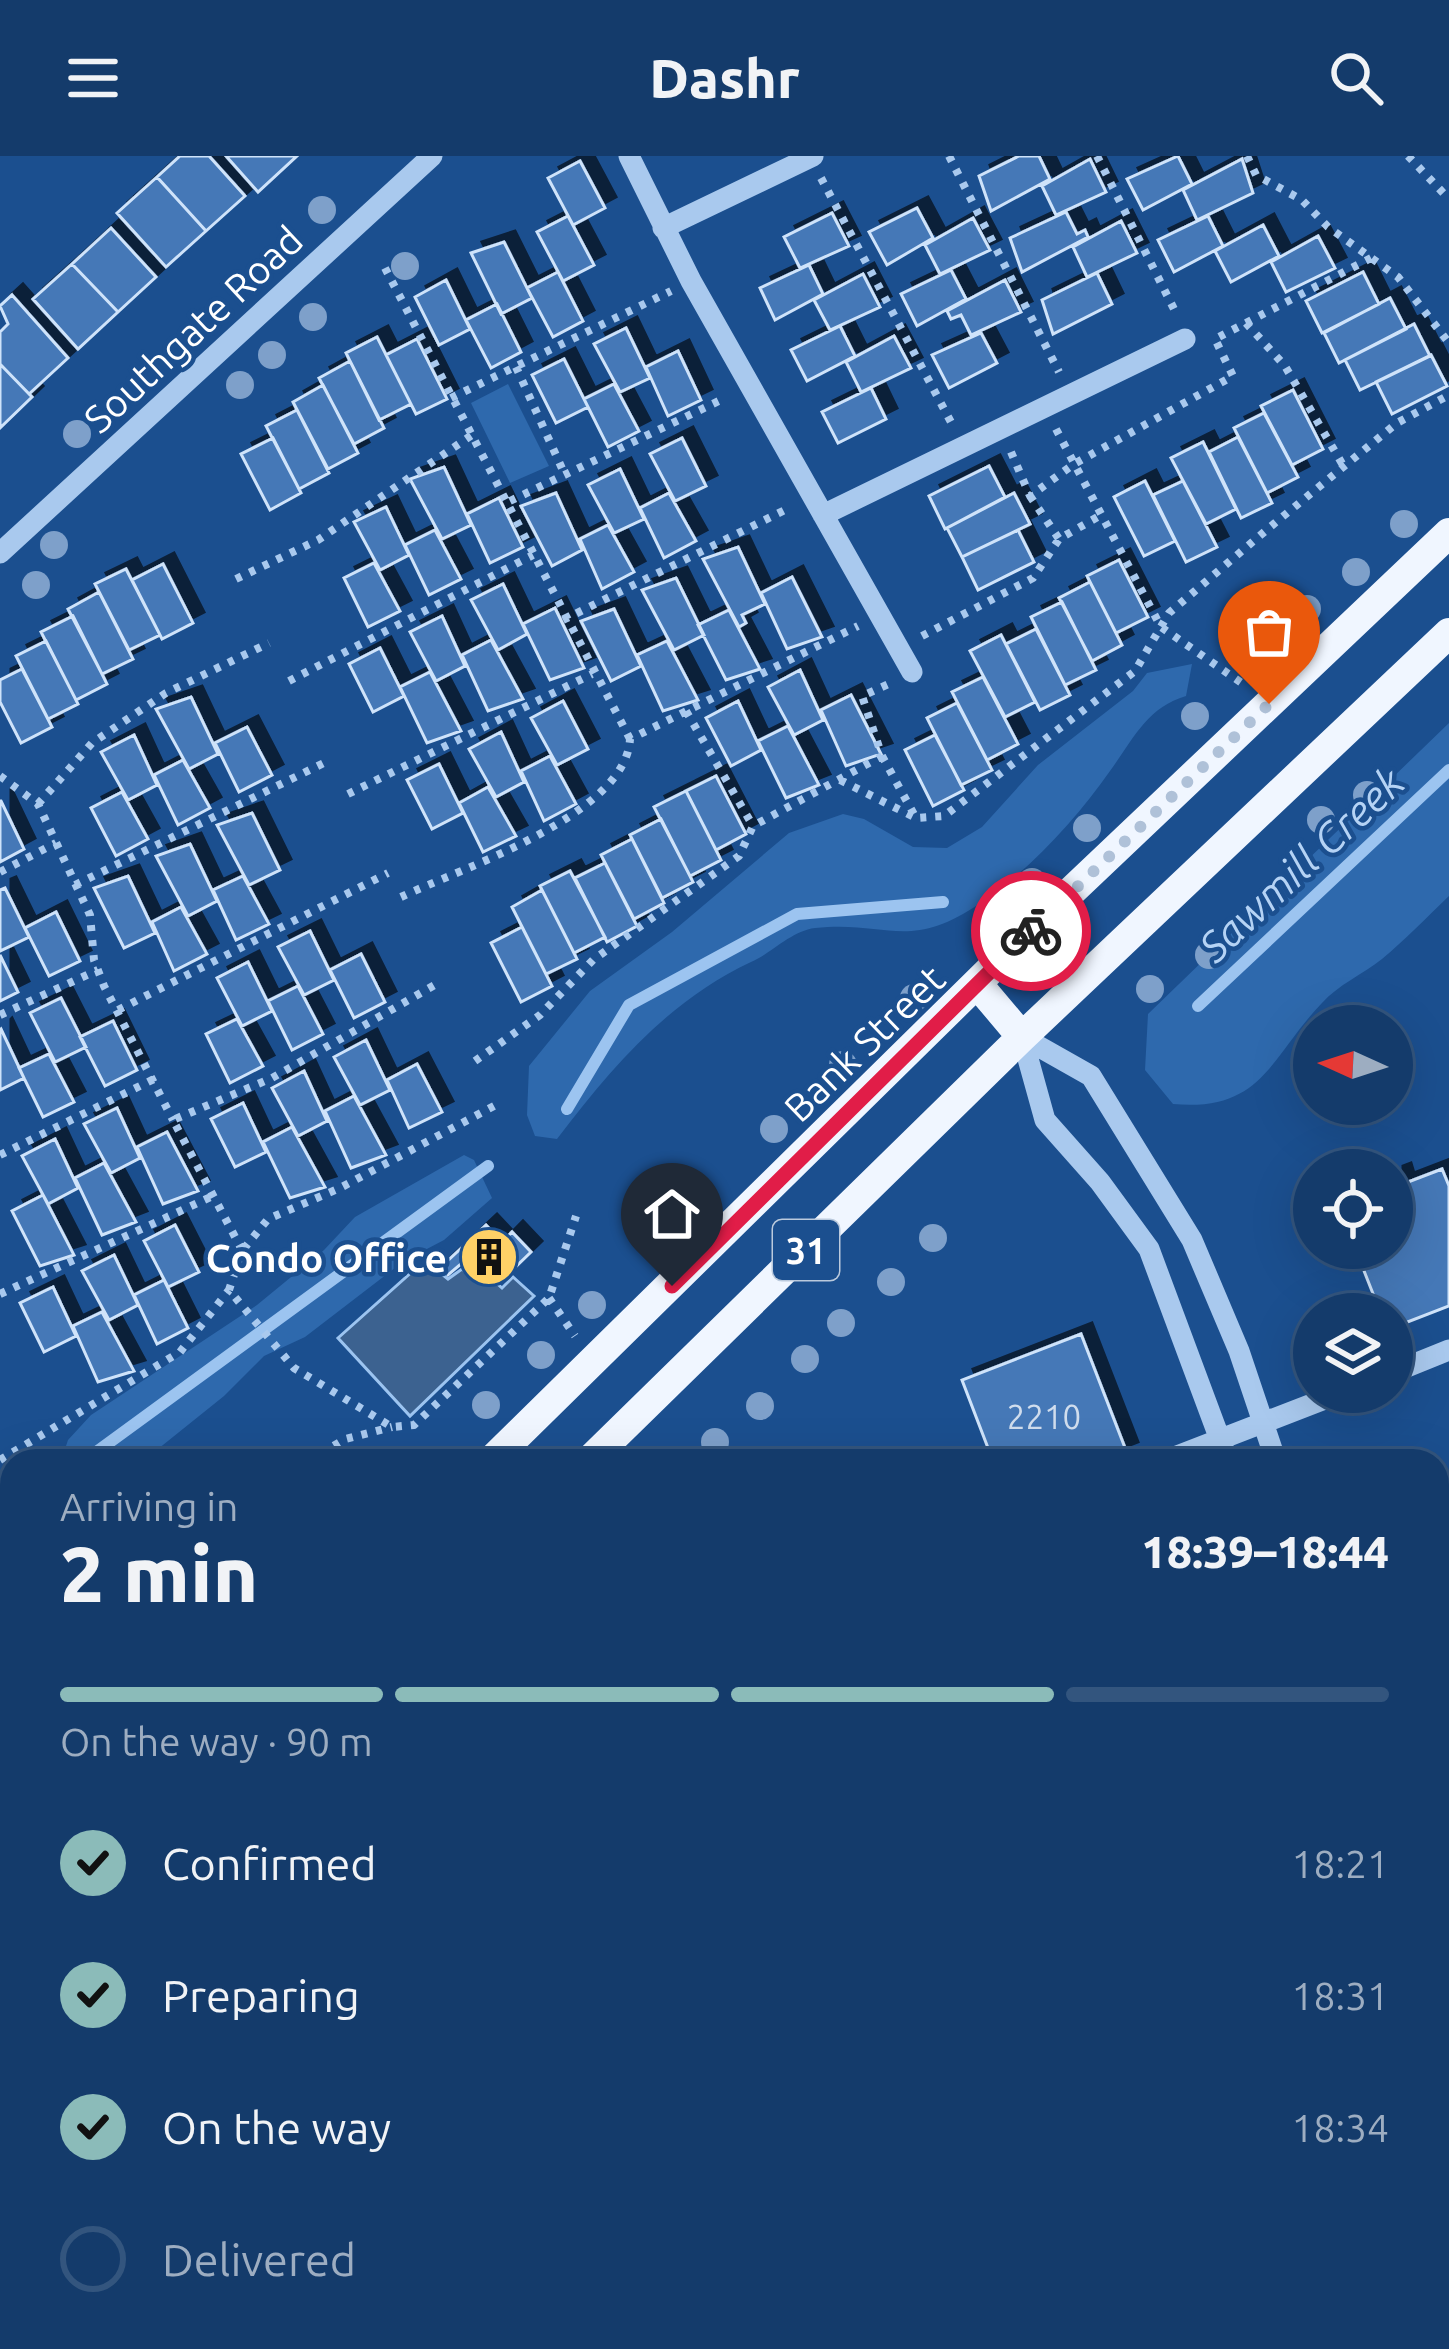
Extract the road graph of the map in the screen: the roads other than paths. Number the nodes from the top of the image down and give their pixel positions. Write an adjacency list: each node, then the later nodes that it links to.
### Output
1 (432, 156): 8 (street, Southgate Road)
2 (628, 156): 4 (street)
3 (811, 157): 4 (street)
4 (663, 228): 6 (street)
5 (1185, 339): 6 (street)
6 (817, 505): 10 (street)
7 (1449, 533): 11 (main road, Bank Street / 31)
8 (0, 553)
9 (1449, 633): 12 (main road, 31)
10 (912, 672)
11 (979, 986): 12 (main road); 18 (main road, Bank Street / 31)
12 (1022, 1037): 16 (street); 17 (street); 19 (main road, 31)
13 (1449, 1350): 14 (street)
14 (1413, 1364)
15 (1293, 1410): 16 (street)
16 (1260, 1422): 17 (street); 22 (street)
17 (1219, 1439): 20 (street); 21 (street)
18 (503, 1449)
19 (601, 1449)
20 (1194, 1449)
21 (1223, 1449)
22 (1271, 1449)

